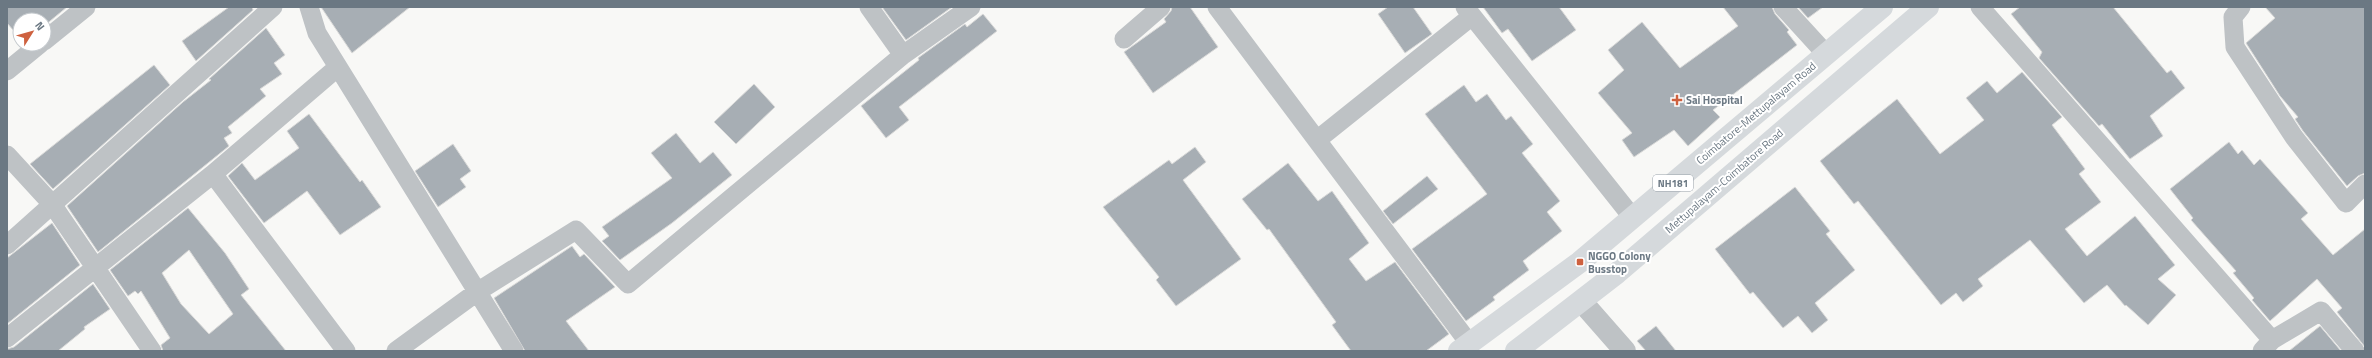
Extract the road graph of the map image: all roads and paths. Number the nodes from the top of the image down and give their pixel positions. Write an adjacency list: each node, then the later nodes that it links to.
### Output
1 (86, 7): 14 (street)
2 (273, 7): 25 (street)
3 (309, 7): 19 (street)
4 (869, 7): 18 (street)
5 (971, 7): 18 (street)
6 (1160, 7): 15 (street)
7 (1217, 7): 21 (street)
8 (1783, 7): 17 (street)
9 (1882, 7): 17 (highway, Coimbatore-Mettupalayam Road / NH181)
10 (1928, 7): 31 (highway, Mettupalayam-Coimbatore Road / NH181)
11 (1980, 7): 33 (street)
12 (2241, 7): 24 (street)
13 (1468, 12): 21 (street); 26 (street)
14 (52, 35)
15 (1124, 39)
16 (30, 52): 20 (street)
17 (1826, 54): 26 (highway, Coimbatore-Mettupalayam Road / NH181)
18 (903, 55): 30 (street)
19 (338, 67): 23 (street); 30 (street)
20 (7, 71)
21 (1317, 140): 34 (street)
22 (7, 155): 25 (street)
23 (214, 174): 28 (street); 36 (street)
24 (2365, 184)
25 (52, 204): 27 (street); 28 (street)
26 (1633, 218): 29 (highway, Coimbatore-Mettupalayam Road / NH181)
27 (7, 245)
28 (97, 268): 32 (street); 35 (street)
29 (1560, 276): 31 (highway); 34 (highway, Coimbatore-Mettupalayam Road / NH181)
30 (477, 292): 37 (street); 38 (street)
31 (1582, 302): 39 (highway, Mettupalayam-Coimbatore Road / NH181); 40 (street)
32 (7, 338)
33 (2267, 346): 41 (street)
34 (1464, 347)
35 (152, 351)
36 (346, 351)
37 (396, 351)
38 (514, 351)
39 (1516, 351)
40 (1625, 351)
41 (2355, 351)

